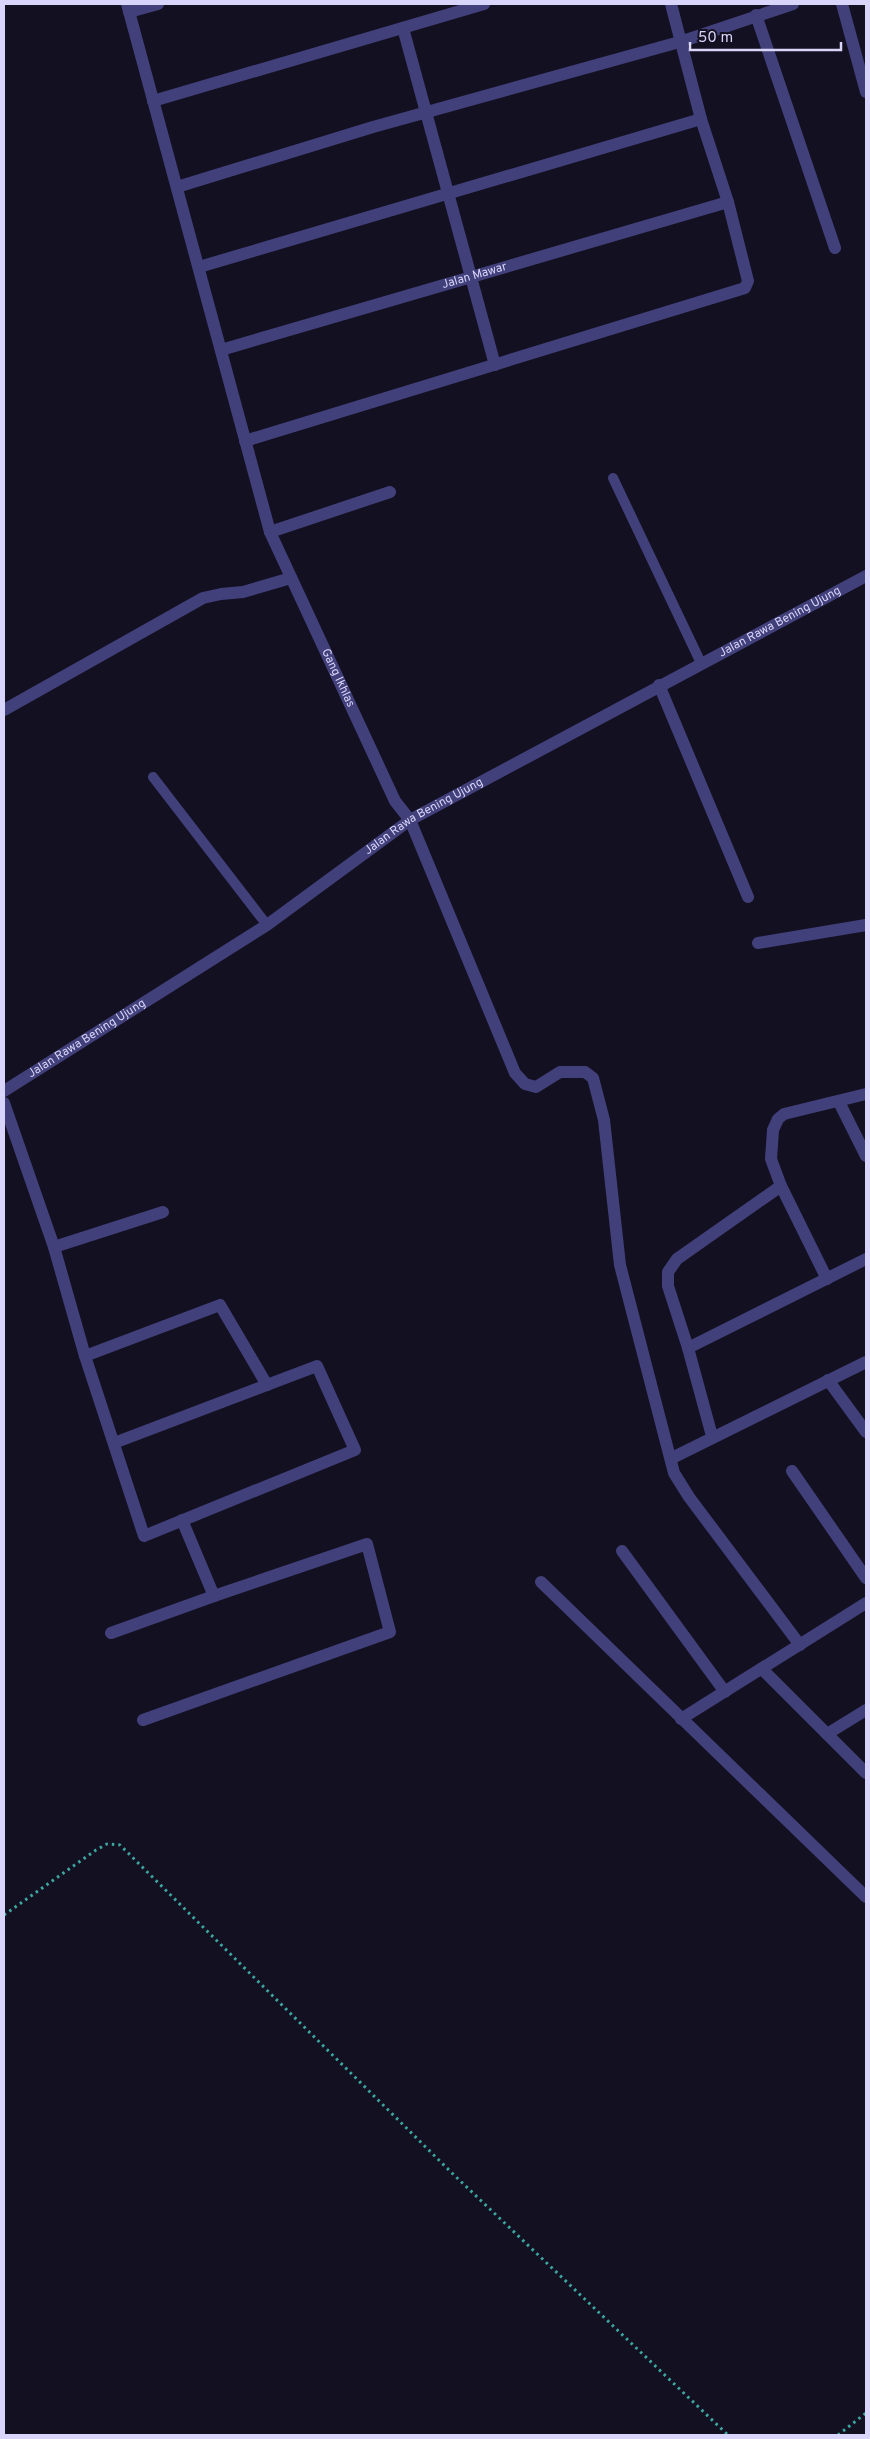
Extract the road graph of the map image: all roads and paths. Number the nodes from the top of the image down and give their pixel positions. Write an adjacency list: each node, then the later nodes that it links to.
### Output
1 (158, 4): 7 (street)
2 (484, 4): 9 (street)
3 (671, 4): 10 (street)
4 (793, 4): 6 (street)
5 (842, 4): 11 (street)
6 (780, 6): 8 (street)
7 (128, 8): 12 (street, Gang Ikhlas)
8 (756, 15): 10 (street); 18 (street)
9 (403, 28): 12 (street); 13 (street)
10 (683, 41): 13 (street); 14 (street)
11 (866, 92)
12 (153, 101): 15 (street, Gang Ikhlas)
13 (426, 112): 15 (street); 16 (street)
14 (701, 119): 16 (street); 17 (street)
15 (177, 187): 19 (street, Gang Ikhlas)
16 (448, 194): 19 (street); 20 (street)
17 (728, 202): 20 (street, Jalan Mawar); 22 (street)
18 (835, 248)
19 (199, 267): 21 (street, Gang Ikhlas)
20 (472, 278): 21 (street, Jalan Mawar); 22 (street)
21 (221, 350): 23 (street, Gang Ikhlas)
22 (496, 365): 23 (street)
23 (245, 441): 26 (street, Gang Ikhlas)
24 (613, 478): 29 (lane)
25 (390, 492): 26 (street)
26 (270, 532): 28 (street, Gang Ikhlas)
27 (866, 576): 29 (street, Jalan Rawa Bening Ujung)
28 (291, 578): 31 (street); 33 (street, Gang Ikhlas)
29 (701, 663): 30 (street, Jalan Rawa Bening Ujung)
30 (659, 685): 33 (street, Jalan Rawa Bening Ujung); 34 (street)
31 (4, 710)
32 (154, 777): 35 (lane)
33 (410, 820): 35 (street, Jalan Rawa Bening Ujung); 56 (street, Gang Ikhlas)
34 (748, 897)
35 (267, 925): 38 (street, Jalan Rawa Bening Ujung)
36 (866, 925): 37 (street)
37 (758, 943)
38 (4, 1091)
39 (866, 1094): 40 (street)
40 (839, 1102): 42 (street); 43 (street)
41 (4, 1103): 45 (street)
42 (866, 1156)
43 (781, 1186): 47 (street); 48 (street)
44 (163, 1212): 45 (street)
45 (54, 1247): 49 (street)
46 (866, 1259): 47 (street)
47 (827, 1279): 48 (street)
48 (688, 1348): 54 (street)
49 (85, 1356): 52 (street); 55 (street)
50 (866, 1362): 51 (street)
51 (828, 1380): 53 (street); 54 (street)
52 (267, 1385): 55 (street); 58 (street)
53 (866, 1432)
54 (712, 1436): 56 (street)
55 (114, 1443): 58 (street)
56 (672, 1458): 65 (street, Gang Ikhlas)
57 (792, 1471): 60 (street)
58 (182, 1520): 62 (street)
59 (622, 1551): 67 (street)
60 (866, 1578)
61 (542, 1582): 69 (street)
62 (214, 1596): 64 (street); 70 (street)
63 (866, 1604): 65 (street)
64 (111, 1633)
65 (800, 1645): 66 (street)
66 (762, 1669): 67 (street); 71 (street)
67 (724, 1692): 69 (street)
68 (866, 1710): 71 (street)
69 (681, 1719): 73 (street)
70 (143, 1720)
71 (827, 1734): 72 (street)
72 (866, 1773)
73 (866, 1897)
74 (4, 1915): 76 (path)
75 (866, 2414): 77 (path)
76 (728, 2435)
77 (838, 2435)

